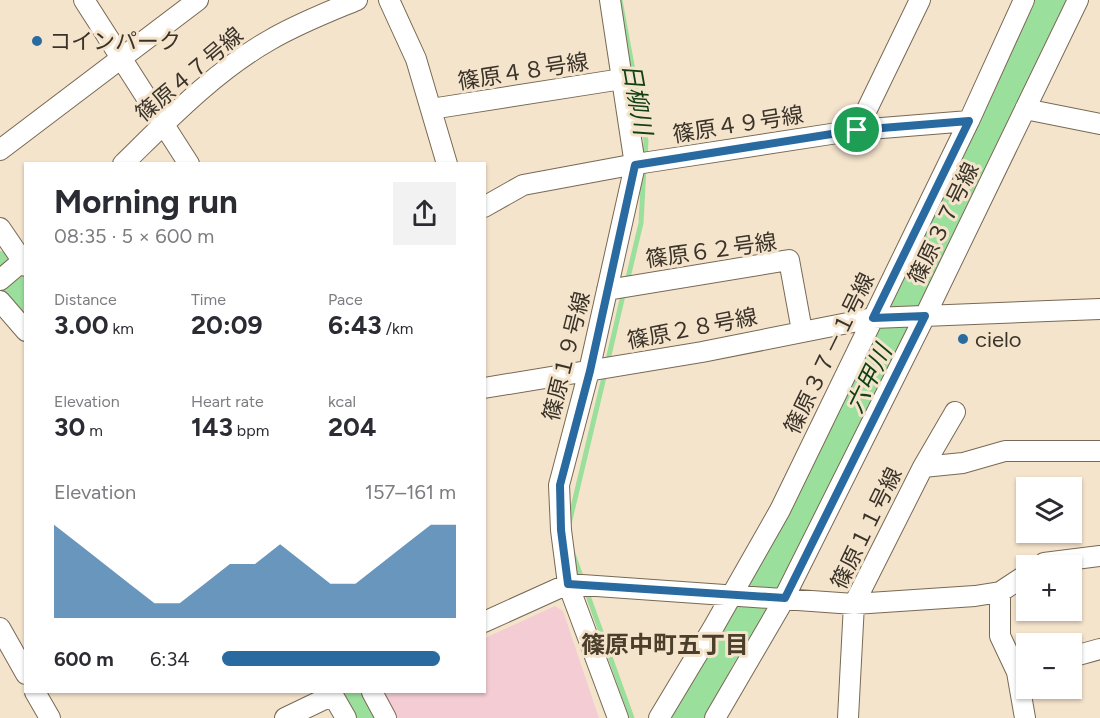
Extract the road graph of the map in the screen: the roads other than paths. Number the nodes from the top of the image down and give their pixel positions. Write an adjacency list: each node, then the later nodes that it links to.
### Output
1 (84, 0): 9 (street)
2 (198, 0): 9 (street)
3 (357, 0): 14 (street, 篠原４７号線)
4 (389, 0): 11 (street)
5 (610, 0): 10 (street, 篠原１９号線)
6 (920, 0): 16 (street)
7 (1024, 0): 13 (street, 篠原３７－１号線)
8 (1078, 0): 12 (street, 篠原３７号線)
9 (121, 58): 14 (street); 17 (street)
10 (622, 80): 11 (street, 篠原４８号線); 21 (street, 篠原１９号線)
11 (431, 109): 20 (street)
12 (1025, 109): 15 (street); 29 (street, 篠原３７号線)
13 (969, 121): 16 (street, 篠原４９号線); 30 (street, 篠原３７－１号線)
14 (164, 124): 18 (street, 篠原４７号線); 19 (street)
15 (1100, 124)
16 (857, 130): 21 (street, 篠原４９号線)
17 (0, 150)
18 (125, 162)
19 (188, 162)
20 (446, 162)
21 (636, 165): 22 (street, 篠原４９号線); 26 (street, 篠原１９号線)
22 (486, 206)
23 (0, 228): 24 (street)
24 (24, 262): 25 (street)
25 (0, 280)
26 (610, 289): 32 (street, 篠原６２号線); 33 (street, 篠原１９号線)
27 (0, 301): 31 (street)
28 (1100, 309): 29 (street)
29 (925, 316): 30 (street, 篠原２８号線); 44 (street, 篠原３７号線)
30 (873, 318): 32 (street, 篠原２８号線); 43 (street, 篠原３７－１号線)
31 (24, 329)
32 (802, 331): 33 (street, 篠原２８号線)
33 (592, 370): 34 (street, 篠原２８号線); 41 (street, 篠原１９号線)
34 (486, 388)
35 (956, 412): 37 (street)
36 (1100, 451): 37 (street, 篠原１１号線)
37 (923, 467): 45 (street, 篠原１１号線)
38 (1100, 556): 39 (street)
39 (1082, 559)
40 (1016, 582): 42 (street)
41 (570, 584): 43 (street); 46 (street); 60 (street, 篠原１９号線)
42 (1000, 592): 45 (street); 50 (street)
43 (733, 594): 44 (street); 61 (street, 篠原３７－１号線)
44 (785, 598): 45 (street); 62 (street, 篠原３７号線)
45 (854, 604): 63 (street, 篠原１１号線)
46 (486, 621)
47 (0, 628): 51 (street)
48 (1100, 649): 49 (street)
49 (1082, 654)
50 (1016, 661)
51 (17, 662)
52 (36, 693): 56 (street)
53 (332, 693): 57 (street); 58 (street)
54 (373, 693): 59 (street)
55 (1024, 699): 64 (street)
56 (50, 718)
57 (285, 718)
58 (346, 718)
59 (386, 718)
60 (618, 718)
61 (659, 718)
62 (715, 718)
63 (848, 718)
64 (1025, 718)

